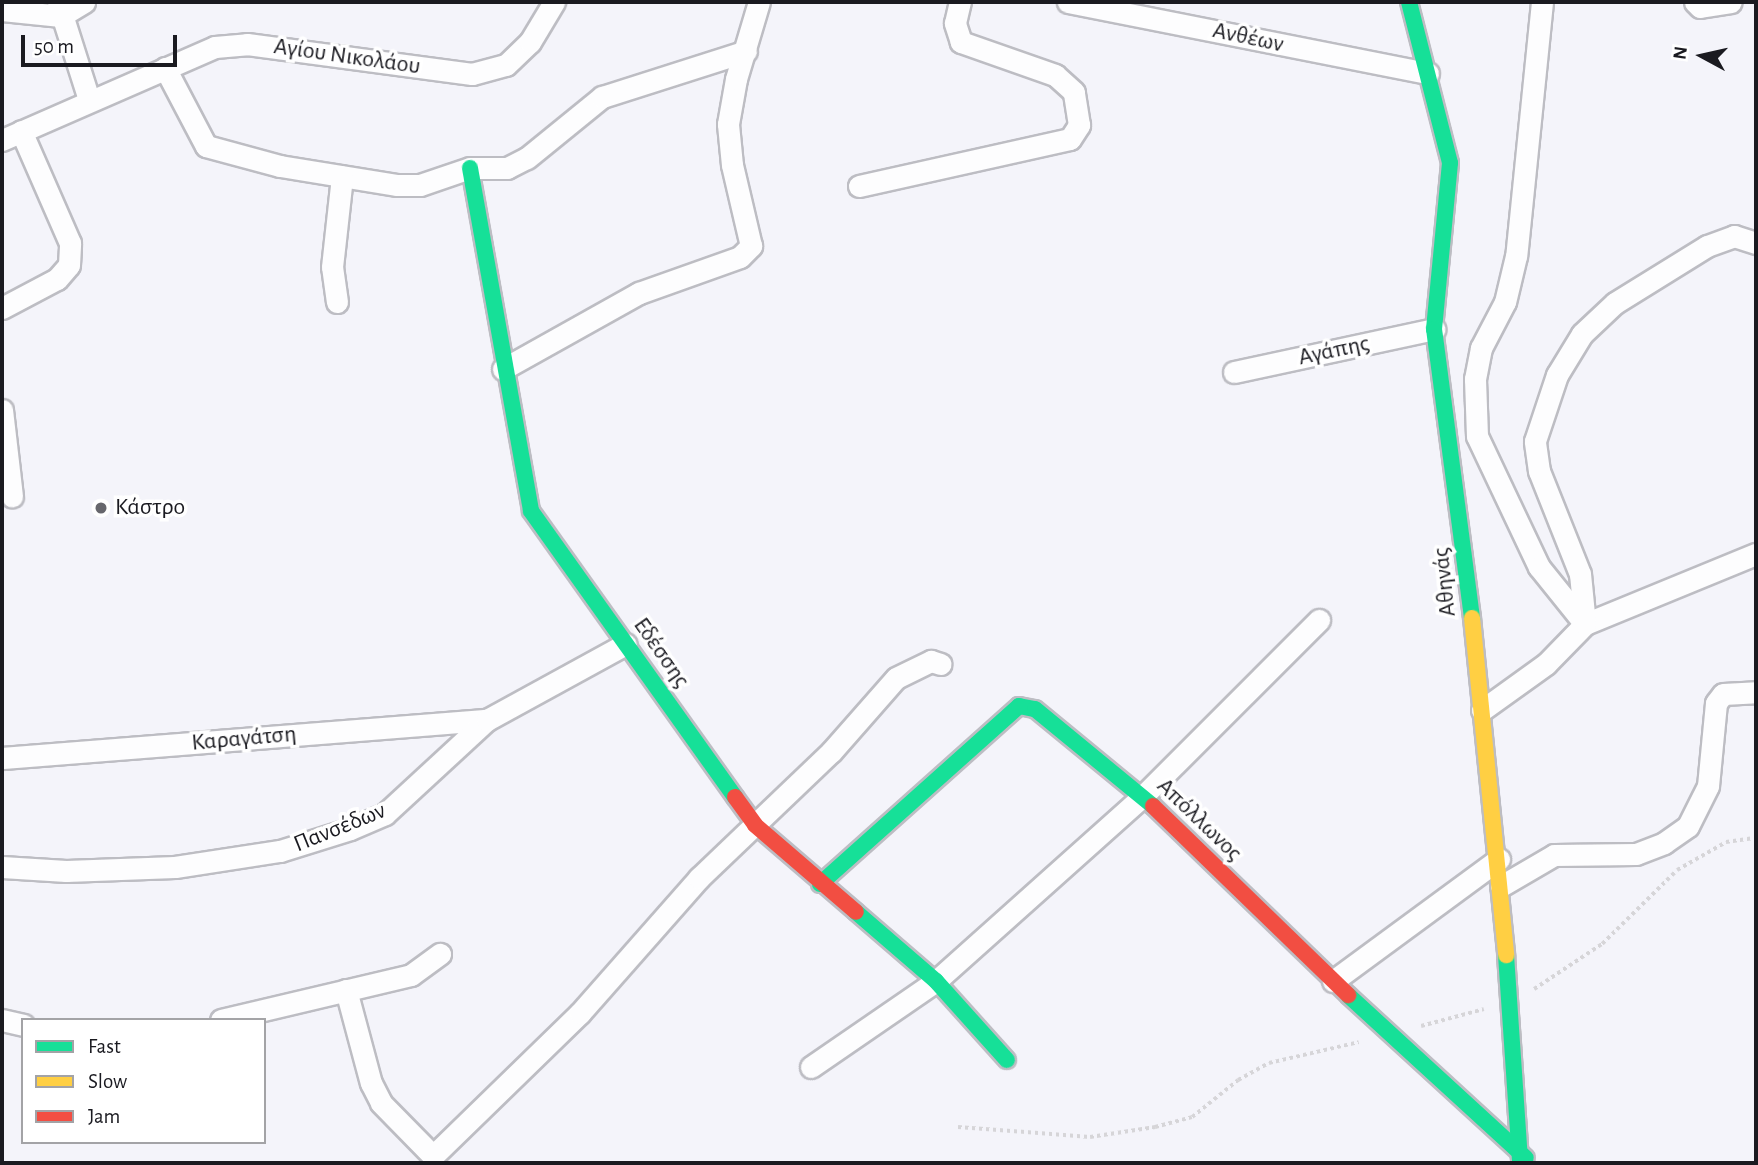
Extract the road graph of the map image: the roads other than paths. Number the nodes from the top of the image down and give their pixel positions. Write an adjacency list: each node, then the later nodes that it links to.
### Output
1 (84, 2): 11 (street)
2 (554, 2): 14 (street, Αγίου Νικολάου)
3 (759, 2): 13 (street)
4 (960, 2): 20 (street)
5 (1068, 2): 10 (street, Ανθέων)
6 (1409, 2): 15 (street, Αθηνάς)
7 (1542, 2): 31 (street)
8 (1695, 2): 9 (street)
9 (1731, 2)
10 (1112, 6): 15 (street, Ανθέων)
11 (59, 9): 12 (street); 16 (street)
12 (2, 10)
13 (746, 51): 18 (street); 25 (street)
14 (165, 68): 16 (street, Αγίου Νικολάου); 19 (street)
15 (1428, 73): 24 (street, Αθηνάς)
16 (89, 100): 17 (street, Αγίου Νικολάου)
17 (11, 136): 23 (street)
18 (470, 168): 19 (street); 25 (street, Εδέσσης)
19 (342, 177): 22 (street)
20 (859, 186)
21 (1756, 243): 31 (street)
22 (337, 302)
23 (2, 309)
24 (1434, 329): 26 (street, Αγάπης); 35 (street, Αθηνάς)
25 (503, 369): 32 (street, Εδέσσης)
26 (1234, 372)
27 (2, 410): 28 (street)
28 (12, 496)
29 (1756, 554): 31 (street)
30 (1320, 620): 38 (street)
31 (1585, 624): 35 (street)
32 (626, 644): 36 (street, Πανσέδων); 39 (street, Εδέσσης)
33 (941, 664): 39 (street)
34 (1756, 692): 43 (street)
35 (1482, 710): 40 (street, Αθηνάς)
36 (487, 720): 37 (street, Καραγάτση); 41 (street, Πανσέδων)
37 (2, 758)
38 (1143, 796): 42 (street, Απόλλωνος); 45 (street); 46 (street, Απόλλωνος)
39 (755, 825): 42 (street, Εδέσσης); 47 (street)
40 (1499, 859): 43 (street, Αθηνάς); 46 (street)
41 (2, 867)
42 (820, 884): 45 (street, Εδέσσης)
43 (1502, 886): 53 (street, Αθηνάς)
44 (440, 954): 47 (street)
45 (936, 981): 51 (street, Εδέσσης); 52 (street)
46 (1333, 981): 53 (street, Απόλλωνος)
47 (346, 990): 48 (street)
48 (229, 1018)
49 (2, 1020): 50 (street)
50 (21, 1025)
51 (1007, 1060)
52 (811, 1068)
53 (1519, 1157): 54 (street, Απόλλωνος)
54 (1532, 1163)

